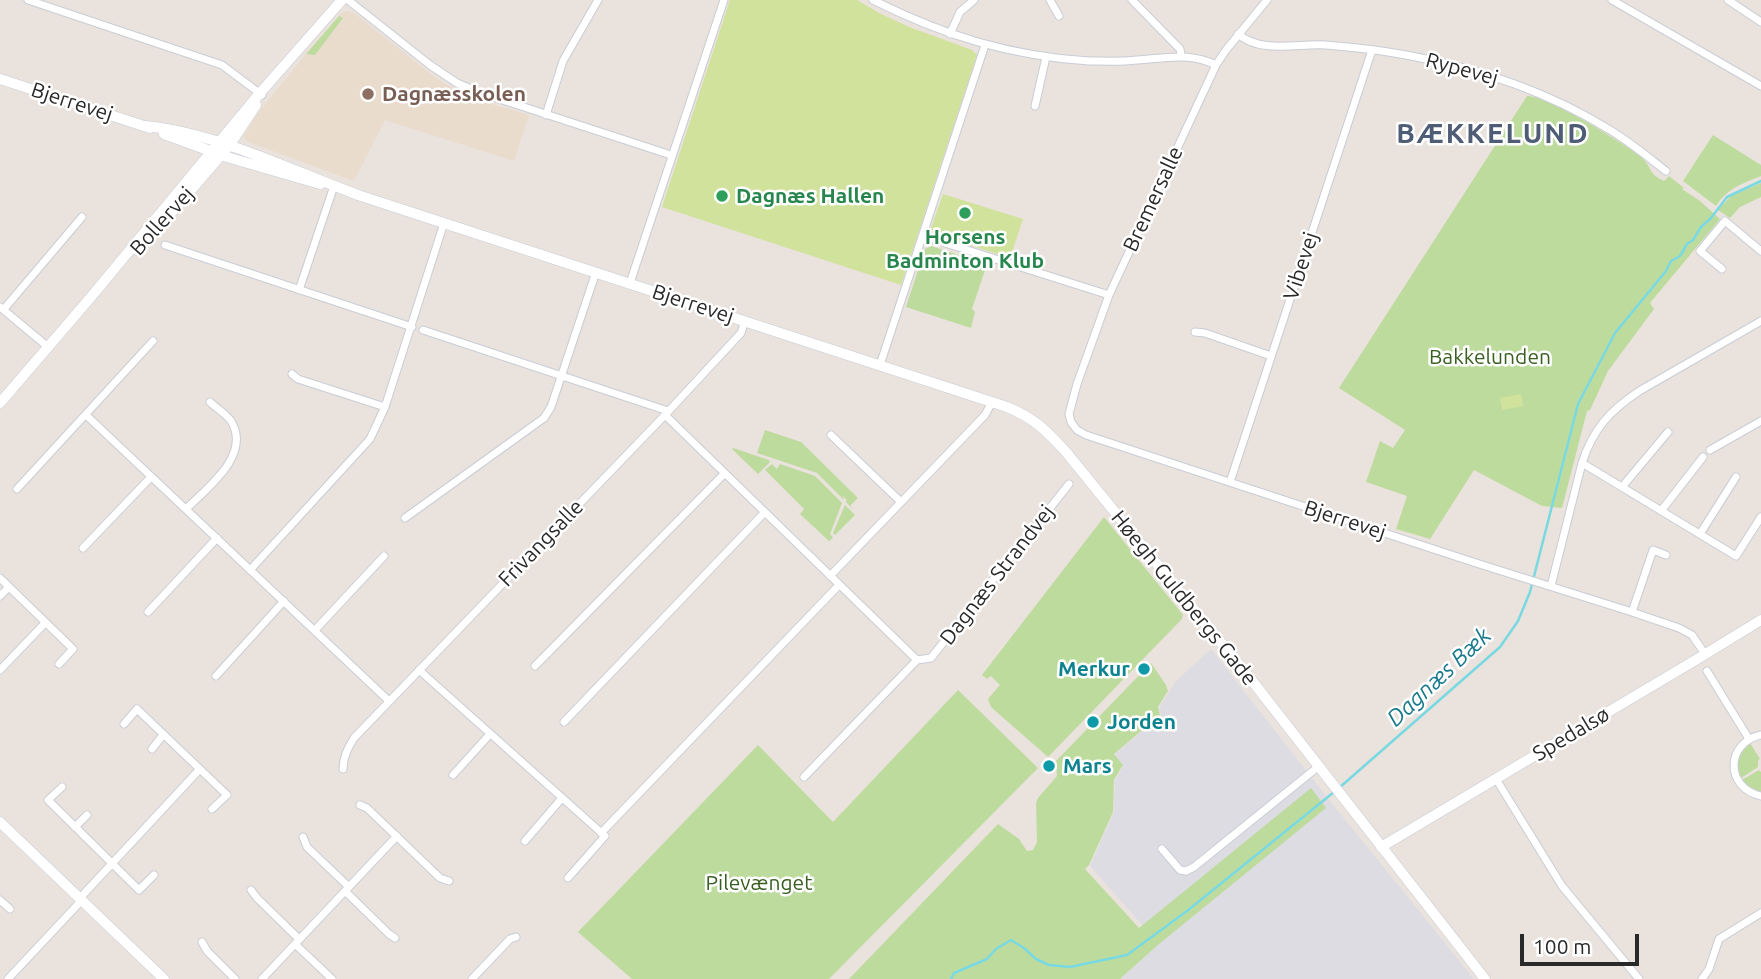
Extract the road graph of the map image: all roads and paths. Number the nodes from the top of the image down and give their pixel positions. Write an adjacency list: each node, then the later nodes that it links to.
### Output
1 (28, 0): 24 (street)
2 (342, 0): 24 (street, Bollervej)
3 (348, 0): 26 (street)
4 (598, 0): 26 (street)
5 (724, 0): 28 (street)
6 (873, 0): 15 (street)
7 (974, 0): 15 (street)
8 (1050, 0): 13 (street)
9 (1132, 0): 19 (street)
10 (1612, 0): 23 (street)
11 (1728, 0): 14 (street)
12 (1261, 2): 16 (street, Bremersalle)
13 (1059, 16)
14 (1761, 22)
15 (950, 34): 17 (street)
16 (1238, 34): 18 (street, Rypevej); 21 (street, Bremersalle)
17 (985, 45): 20 (street); 33 (street)
18 (1372, 50): 29 (street, Rypevej); 49 (street, Vibevej)
19 (1181, 55): 20 (street); 21 (street)
20 (1046, 57): 25 (street)
21 (1216, 65): 40 (street, Bremersalle)
22 (0, 79): 27 (street, Bjerrevej)
23 (1761, 86)
24 (262, 94): 27 (street, Bollervej)
25 (1035, 106)
26 (546, 115): 28 (street)
27 (220, 149): 30 (street, Bjerrevej); 48 (street, Bollervej)
28 (671, 155): 38 (street)
29 (1666, 171)
30 (334, 186): 32 (street, Bjerrevej); 39 (street)
31 (82, 217): 41 (street)
32 (444, 223): 37 (street, Bjerrevej); 44 (street)
33 (923, 236): 40 (street); 50 (street)
34 (165, 245): 39 (street)
35 (1761, 251): 36 (street)
36 (1722, 269)
37 (596, 272): 38 (street, Bjerrevej); 52 (street)
38 (630, 283): 42 (street, Bjerrevej)
39 (299, 290): 44 (street)
40 (1108, 295): 58 (street, Bremersalle)
41 (2, 308): 48 (street)
42 (745, 321): 50 (street, Bjerrevej); 57 (street, Frivangsalle)
43 (1761, 321): 66 (street)
44 (412, 327): 56 (street)
45 (423, 330): 52 (street)
46 (1195, 332): 49 (street)
47 (153, 341): 59 (street)
48 (48, 347): 55 (street, Bollervej)
49 (1271, 356): 70 (street, Vibevej)
50 (880, 365): 54 (street, Bjerrevej)
51 (292, 373): 56 (street)
52 (562, 376): 57 (street); 78 (street)
53 (210, 402): 75 (street)
54 (992, 402): 61 (street, Bjerrevej); 74 (street)
55 (0, 403)
56 (385, 407): 85 (street)
57 (666, 413): 67 (street); 103 (street, Frivangsalle)
58 (1069, 414): 70 (street, Bjerrevej)
59 (86, 415): 68 (street); 73 (street)
60 (1761, 421): 64 (street)
61 (1048, 432): 114 (street, Høegh Guldbergs Gade)
62 (1668, 432): 72 (street)
63 (831, 435): 74 (street)
64 (1710, 450)
65 (1703, 457): 76 (street)
66 (1581, 463): 72 (street); 89 (street)
67 (724, 474): 77 (street); 101 (street)
68 (151, 477): 75 (street); 82 (street)
69 (1736, 477): 80 (street)
70 (1230, 482): 89 (street, Bjerrevej)
71 (1069, 484): 99 (street, Dagnæs Strandvej)
72 (1622, 487): 76 (street)
73 (17, 489)
74 (901, 502): 86 (street)
75 (186, 509): 81 (street)
76 (1661, 511): 80 (street)
77 (764, 513): 86 (street); 107 (street)
78 (405, 517)
79 (1761, 517): 80 (street)
80 (1700, 534)
81 (217, 538): 85 (street); 93 (street)
82 (83, 548)
83 (1667, 555): 94 (street)
84 (384, 556): 97 (street)
85 (251, 569): 92 (street)
86 (830, 576): 88 (street)
87 (0, 579): 90 (street)
88 (839, 585): 99 (street); 128 (street)
89 (1549, 586): 94 (street, Bjerrevej)
90 (9, 587): 91 (street); 96 (street)
91 (0, 596)
92 (284, 601): 97 (street); 105 (street)
93 (148, 612)
94 (1632, 612): 98 (street, Bjerrevej)
95 (1761, 620): 98 (street, Spedalsø)
96 (45, 623): 100 (street); 102 (street)
97 (315, 630): 106 (street)
98 (1705, 654): 119 (street, Spedalsø)
99 (916, 660): 118 (street, Dagnæs Strandvej)
100 (59, 664)
101 (535, 666)
102 (0, 670)
103 (419, 670): 106 (street, Frivangsalle); 109 (street)
104 (1707, 671): 112 (street)
105 (216, 676)
106 (389, 701): 116 (street, Frivangsalle)
107 (564, 722)
108 (124, 723): 110 (street)
109 (490, 734): 117 (street); 122 (street)
110 (163, 735): 113 (street); 115 (street)
111 (1761, 735): 112 (street)
112 (1749, 739): 121 (street)
113 (152, 749)
114 (1319, 766): 132 (street, Høegh Guldbergs Gade); 133 (street)
115 (199, 769): 124 (street); 134 (street)
116 (344, 769)
117 (453, 775)
118 (804, 777)
119 (1496, 779): 132 (street, Spedalsø); 155 (street)
120 (62, 787): 127 (street)
121 (1761, 796)
122 (562, 798): 128 (street); 131 (street)
123 (359, 805): 129 (street)
124 (212, 810)
125 (87, 815): 127 (street)
126 (0, 822): 140 (street)
127 (75, 827): 134 (street)
128 (601, 832): 136 (street)
129 (397, 836): 137 (street); 138 (street)
130 (303, 837): 138 (street)
131 (525, 841)
132 (1381, 847): 154 (street, Høegh Guldbergs Gade)
133 (1162, 849)
134 (112, 863): 135 (street); 140 (street)
135 (154, 875)
136 (568, 878)
137 (449, 881)
138 (347, 889): 145 (street); 147 (street)
139 (251, 890): 147 (street)
140 (81, 899): 148 (street); 149 (street)
141 (0, 900): 142 (street)
142 (10, 909)
143 (1761, 913): 156 (street)
144 (516, 937): 153 (street)
145 (395, 938)
146 (202, 942): 150 (street)
147 (297, 942): 151 (street); 152 (street)
148 (8, 979)
149 (164, 979)
150 (235, 979)
151 (262, 979)
152 (332, 979)
153 (472, 979)
154 (1485, 979)
155 (1639, 979)
156 (1702, 979)

